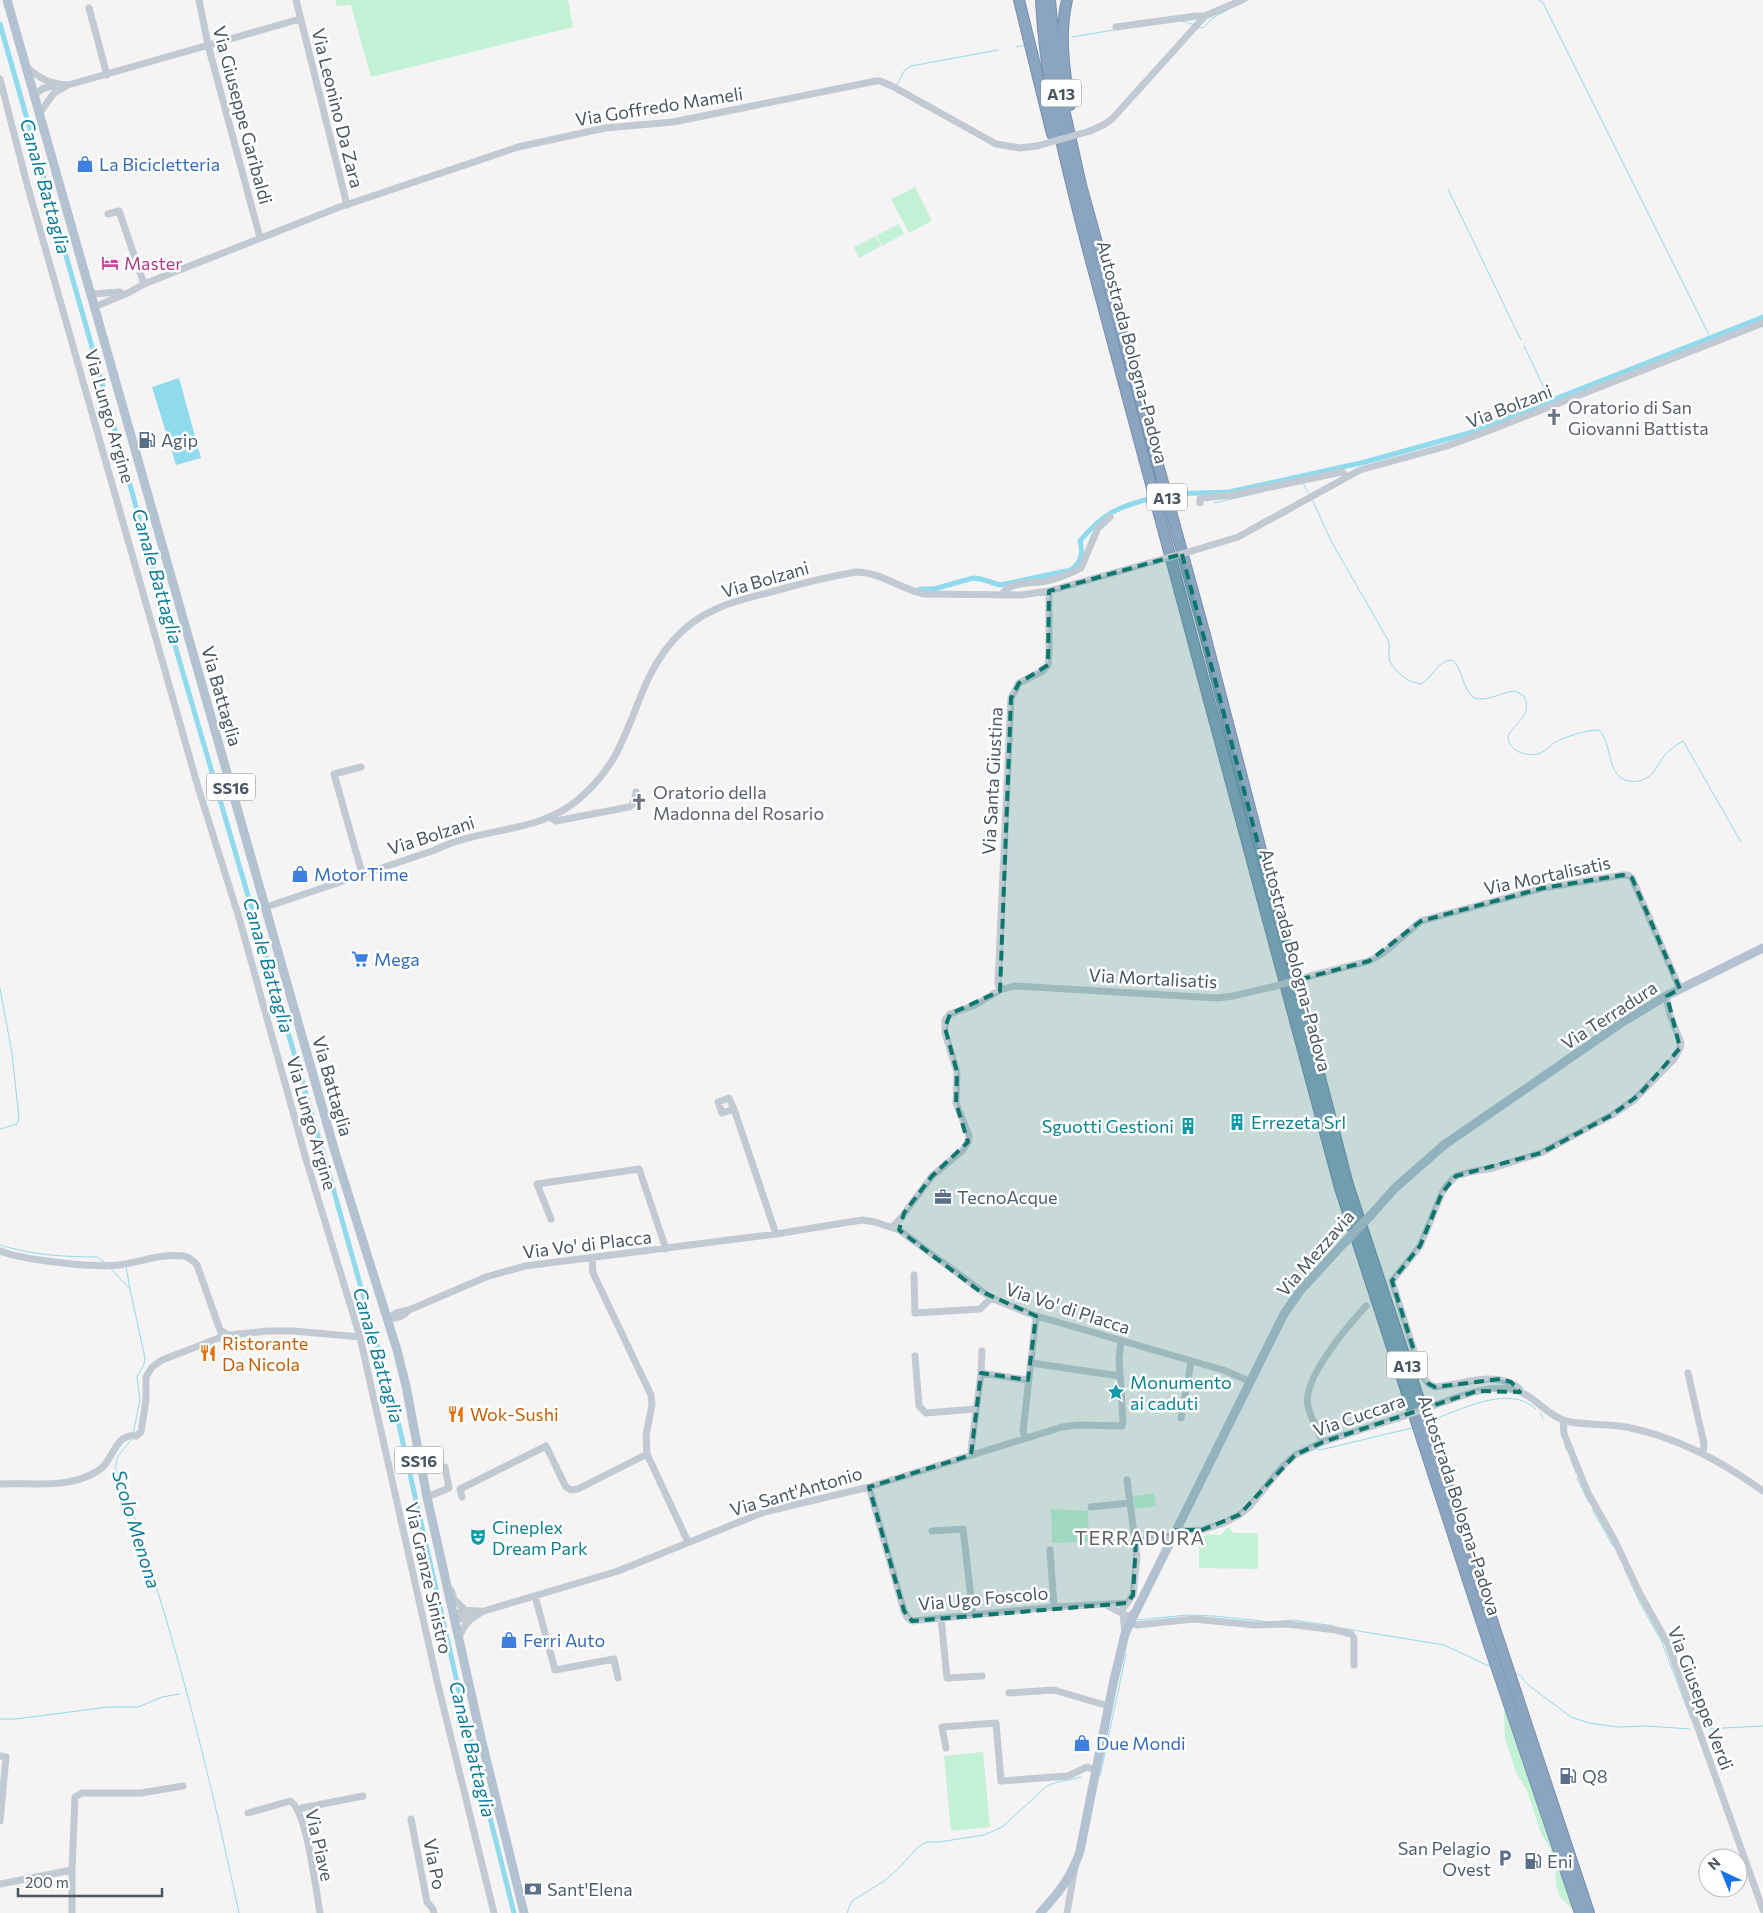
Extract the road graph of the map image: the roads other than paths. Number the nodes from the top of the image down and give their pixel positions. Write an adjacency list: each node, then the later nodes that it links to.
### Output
1 (8, 0): 14 (main road, SS16)
2 (199, 0): 13 (street, Via Giuseppe Garibaldi)
3 (296, 0): 11 (street, Via Leonino Da Zara)
4 (1019, 0): 26 (highway, A13)
5 (1041, 0): 26 (highway, Autostrada Bologna-Padova / A13)
6 (1050, 0): 22 (highway, Autostrada Bologna-Padova / A13)
7 (1067, 0): 22 (highway, A13)
8 (1242, 0): 10 (street, Via Goffredo Mameli)
9 (88, 8): 15 (street)
10 (1205, 16): 12 (street, Via Goffredo Mameli); 23 (street, Via Goffredo Mameli, bridge)
11 (300, 19): 13 (street, Via Leonino Da Zara); 23 (street, Via Leonino Da Zara)
12 (1116, 27)
13 (208, 45): 15 (street, Via Leonino Da Zara); 25 (street, Via Giuseppe Garibaldi)
14 (28, 67): 17 (street, Via Leonino Da Zara); 20 (main road, SS16)
15 (107, 75): 18 (street, Via Leonino Da Zara)
16 (0, 79): 64 (street, Via Lungo Argine)
17 (59, 84): 18 (street, Via Leonino Da Zara); 20 (street, Via Leonino Da Zara)
18 (68, 85): 19 (street, Via Leonino Da Zara)
19 (54, 93): 20 (street, Via Leonino Da Zara); 21 (street, Via Leonino Da Zara)
20 (35, 94): 21 (main road, SS16)
21 (39, 114): 30 (main road, SS16)
22 (1081, 185): 140 (highway, Autostrada Bologna-Padova / A13)
23 (347, 205): 25 (street, Via Goffredo Mameli)
24 (108, 214): 27 (street)
25 (260, 238): 27 (street, Via Goffredo Mameli)
26 (1098, 283): 139 (highway, Autostrada Bologna-Padova / A13)
27 (144, 284): 28 (street, Via Goffredo Mameli)
28 (134, 288): 29 (street, Via Goffredo Mameli); 31 (street, Via Goffredo Mameli)
29 (120, 292): 30 (street, Via Goffredo Mameli); 31 (street, Via Goffredo Mameli)
30 (91, 294): 31 (main road, SS16)
31 (94, 306): 42 (main road, Via Battaglia / SS16)
32 (1763, 323): 33 (street, Via Bolzani)
33 (1347, 477): 34 (street, Via Bolzani); 36 (street, Via Bolzani, bridge)
34 (1200, 503)
35 (1110, 517): 37 (street, Via Bolzani)
36 (1050, 591): 37 (street, Via Bolzani); 45 (street, Via Santa Giustina)
37 (1002, 594): 40 (street, Via Bolzani)
38 (361, 767): 41 (street)
39 (636, 792): 40 (street, Via Bolzani)
40 (550, 817): 41 (street, Via Bolzani)
41 (362, 873): 42 (street, Via Bolzani)
42 (266, 907): 57 (main road, Via Battaglia / SS16)
43 (1763, 948): 44 (main road, Via Terradura)
44 (1680, 989): 45 (street, Via Mortalisatis, bridge); 46 (main road, Via Terradura)
45 (1000, 990): 50 (street, Via Mortalisatis)
46 (1666, 996): 48 (main road, Via Terradura); 75 (street)
47 (734, 1109): 51 (street)
48 (1480, 1121): 74 (main road, Via Mezzavia, bridge)
49 (551, 1219): 52 (street)
50 (896, 1228): 51 (street, Via Vo' di Placca); 56 (street, Via Vo' di Placca)
51 (776, 1234): 52 (street, Via Vo' di Placca)
52 (666, 1248): 54 (street, Via Vo' di Placca)
53 (0, 1251): 62 (street)
54 (592, 1258): 59 (street, Via Vo' di Placca); 81 (street)
55 (914, 1275): 56 (street)
56 (991, 1298): 60 (street, Via Vo' di Placca)
57 (382, 1300): 59 (street); 61 (main road, SS16)
58 (1366, 1306): 80 (street)
59 (405, 1312): 61 (street, Via Vo' di Placca); 63 (street)
60 (1036, 1316): 65 (street, Via Vo' di Placca); 69 (street)
61 (388, 1319): 63 (main road, SS16)
62 (223, 1333): 64 (street); 86 (street)
63 (392, 1334): 89 (main road, SS16)
64 (360, 1337): 135 (street, Via Granze Sinistro)
65 (1121, 1341): 68 (street, Via Vo' di Placca); 72 (street)
66 (982, 1351): 70 (street)
67 (915, 1356): 76 (street)
68 (1191, 1362): 74 (street, Via Vo' di Placca); 77 (street)
69 (1031, 1363): 72 (street); 73 (street)
70 (981, 1373): 73 (street); 76 (street)
71 (1688, 1373): 82 (street)
72 (1120, 1376): 79 (street, Via Sant'Antonio)
73 (1028, 1380): 79 (street)
74 (1249, 1382): 94 (main road, Via Mezzavia)
75 (1520, 1392): 78 (street, Via Cuccara); 80 (street, Via Cuccara, bridge)
76 (976, 1409): 83 (street)
77 (1181, 1418)
78 (1564, 1420): 82 (street, Via Cuccara); 131 (street, Via Giuseppe Verdi)
79 (1025, 1438): 83 (street, Via Sant'Antonio)
80 (1323, 1442): 94 (street, Via Cuccara)
81 (647, 1454): 90 (street); 96 (street)
82 (1703, 1454): 88 (street, Via Cuccara)
83 (972, 1455): 87 (street, Via Sant'Antonio)
84 (445, 1467): 89 (street)
85 (1127, 1480): 91 (street)
86 (0, 1484)
87 (869, 1487): 96 (street, Via Sant'Antonio); 110 (street, Via Ugo Foscolo)
88 (1763, 1490)
89 (427, 1497): 98 (main road, SS16)
90 (462, 1497)
91 (1130, 1503): 92 (street); 95 (street)
92 (1091, 1507)
93 (932, 1531): 107 (street)
94 (1175, 1532): 95 (street, Via Cuccara); 105 (main road, Via Mezzavia)
95 (1136, 1541): 100 (street)
96 (688, 1542): 99 (street, Via Sant'Antonio)
97 (1050, 1550): 102 (street)
98 (448, 1586): 103 (street); 108 (main road, SS16)
99 (536, 1596): 104 (street, Via Sant'Antonio); 116 (street)
100 (1127, 1603): 101 (street, Via Ugo Foscolo); 106 (street)
101 (1107, 1606): 102 (street, Via Ugo Foscolo); 106 (street)
102 (1054, 1607): 107 (street, Via Ugo Foscolo)
103 (465, 1610): 104 (street, Via Sant'Antonio); 108 (street)
104 (484, 1611): 109 (street, Via Sant'Antonio)
105 (1136, 1611): 106 (street); 111 (main road, Via Mezzavia)
106 (1123, 1614): 112 (street)
107 (973, 1615): 110 (street, Via Ugo Foscolo)
108 (455, 1616): 109 (street, Via Sant'Antonio); 113 (main road, SS16)
109 (471, 1617): 113 (street)
110 (940, 1618): 115 (street)
111 (1130, 1623): 112 (main road, Via Mezzavia); 114 (street)
112 (1125, 1634): 118 (main road, Via Mezzavia)
113 (460, 1638): 136 (main road, SS16)
114 (1354, 1665)
115 (982, 1676)
116 (618, 1678)
117 (1009, 1693): 118 (street)
118 (1108, 1706): 121 (main road, Via Mezzavia)
119 (946, 1748): 121 (street)
120 (0, 1756): 127 (street)
121 (1096, 1770): 128 (main road, Via Mezzavia)
122 (183, 1786): 129 (street)
123 (362, 1796): 124 (street)
124 (299, 1810): 125 (street, Via Piave); 133 (street, Via Piave)
125 (248, 1813)
126 (411, 1819): 134 (street, Via Po)
127 (0, 1821)
128 (1075, 1864): 137 (main road, Via Mezzavia); 138 (street)
129 (72, 1870): 130 (street); 132 (street)
130 (0, 1884)
131 (1763, 1909): 141 (street)
132 (72, 1913)
133 (320, 1913)
134 (434, 1913)
135 (494, 1913)
136 (524, 1913)
137 (1040, 1913)
138 (1067, 1913)
139 (1580, 1913)
140 (1588, 1913)
141 (1759, 1913)

